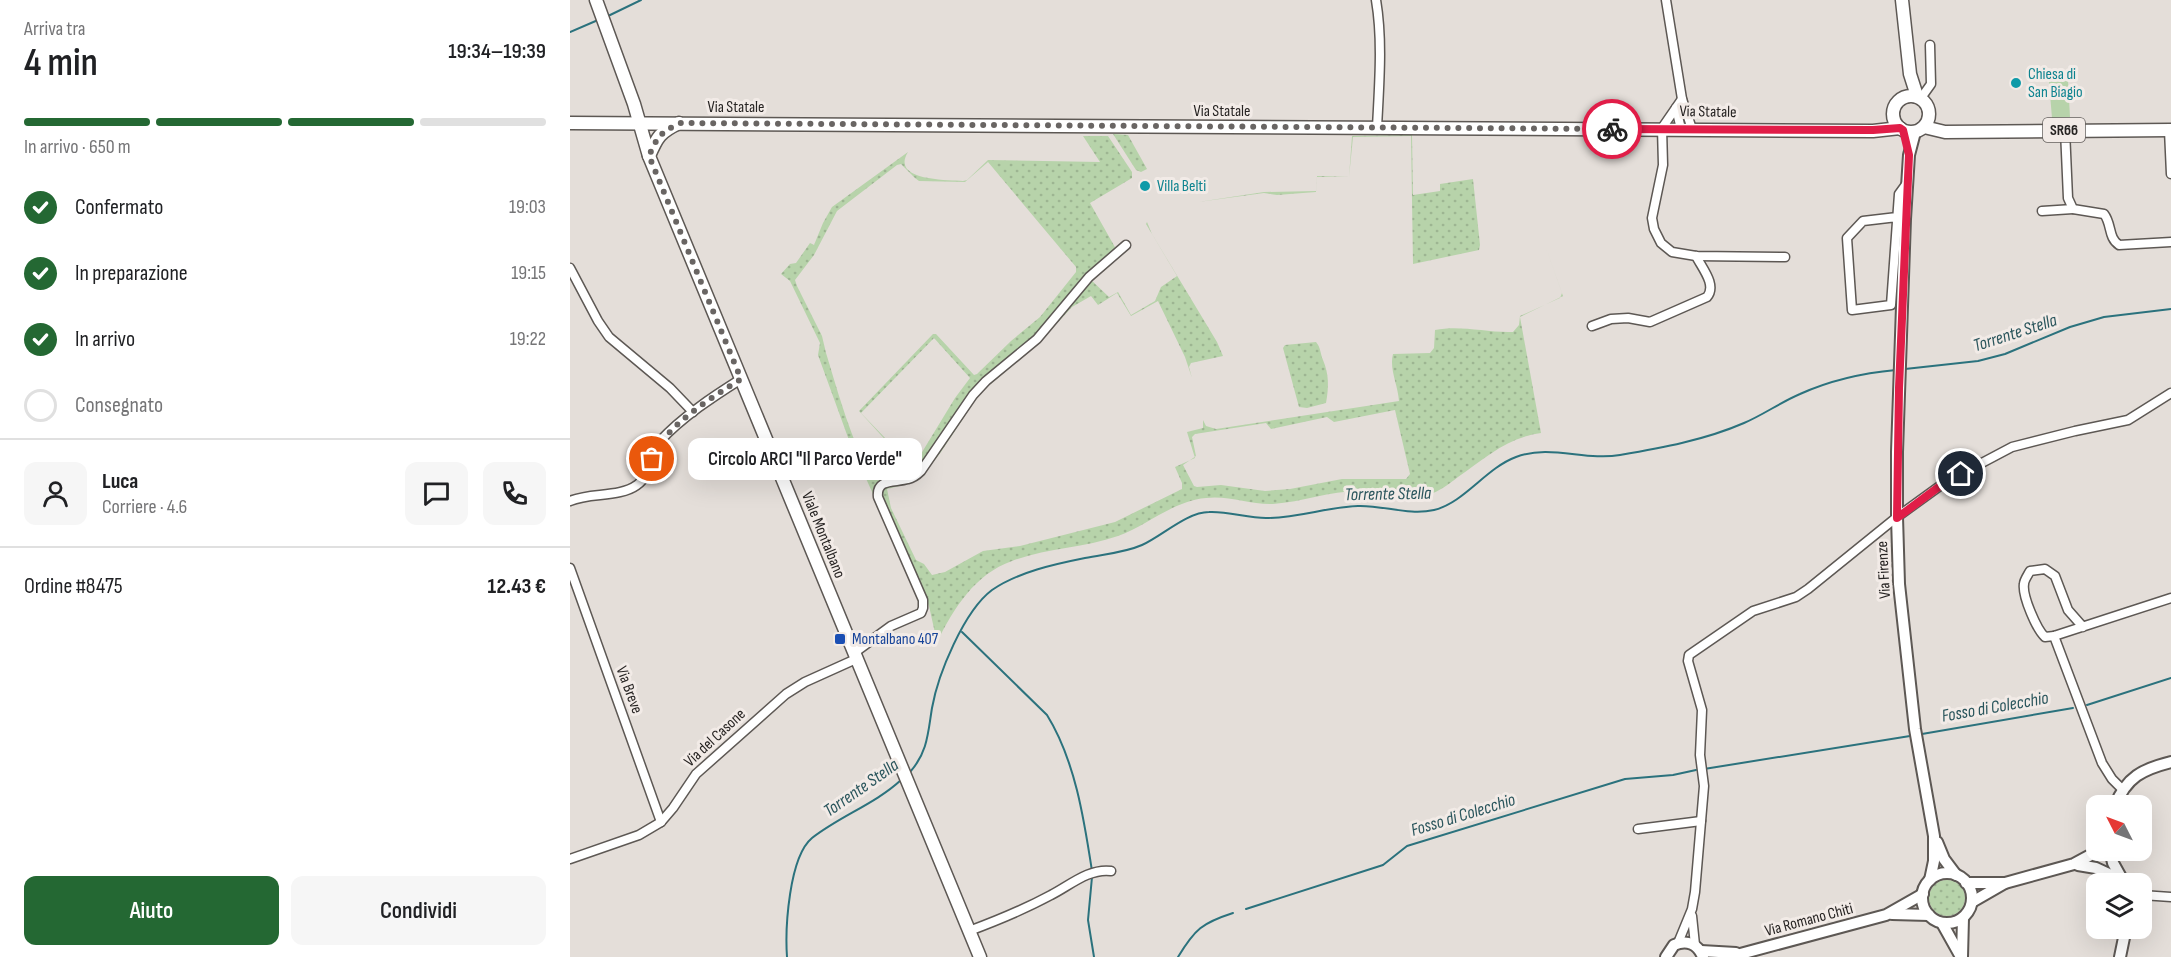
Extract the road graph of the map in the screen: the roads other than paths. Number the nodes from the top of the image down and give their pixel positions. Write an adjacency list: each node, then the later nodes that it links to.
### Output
1 (1376, 0): 16 (street)
2 (1666, 0): 9 (street)
3 (1902, 0): 6 (main road)
4 (598, 4): 14 (main road, Viale Montalbano)
5 (1930, 45): 8 (street)
6 (1910, 74): 7 (main road); 8 (main road)
7 (1904, 97): 8 (main road); 11 (main road)
8 (1919, 97): 15 (main road)
9 (1682, 99): 10 (street); 18 (street)
10 (1676, 108): 17 (street); 18 (street)
11 (1893, 113): 15 (main road); 19 (main road)
12 (570, 123): 14 (main road, Via Statale / SR66)
13 (680, 123): 14 (main road, Via Statale / SR66); 16 (main road, Via Statale / SR66); 22 (main road)
14 (640, 125): 22 (main road, Viale Montalbano)
15 (1914, 127): 19 (main road, Via Statale / SR66); 20 (main road, Via Statale / SR66); 24 (street, Via Firenze)
16 (1377, 128): 17 (main road, Via Statale / SR66)
17 (1662, 128): 18 (main road, Via Statale / SR66); 30 (street)
18 (1686, 129): 19 (main road, Via Statale / SR66)
19 (1873, 130)
20 (2065, 130): 21 (main road, Via Statale / SR66); 25 (street)
21 (2170, 130): 23 (street)
22 (649, 156): 34 (main road, Viale Montalbano)
23 (2171, 174)
24 (1908, 182): 27 (street); 38 (street, Via Firenze)
25 (2073, 209): 26 (street); 28 (street)
26 (2042, 211)
27 (1897, 217): 27 (street)
28 (2171, 242)
29 (1126, 245): 43 (street, Via del Casone)
30 (1696, 256): 31 (street); 33 (street)
31 (1785, 257)
32 (570, 268): 36 (street)
33 (1592, 326)
34 (741, 379): 36 (street); 43 (main road, Viale Montalbano)
35 (2171, 393): 38 (street)
36 (693, 412): 37 (street)
37 (570, 501)
38 (1897, 518): 47 (street); 50 (street, Via Firenze)
39 (570, 568): 48 (street, Via Breve)
40 (2171, 598): 41 (street)
41 (2083, 627): 42 (street); 42 (street)
42 (2054, 636): 45 (street)
43 (855, 656): 48 (street, Via del Casone); 69 (main road, Viale Montalbano)
44 (2171, 762): 45 (street)
45 (2123, 790): 46 (street)
46 (2120, 795)
47 (1701, 821): 49 (street); 64 (street)
48 (661, 822): 52 (street, Via del Casone)
49 (1638, 829)
50 (1934, 836): 56 (street, Via Firenze); 57 (street, Via Firenze)
51 (2086, 858): 53 (street)
52 (570, 859)
53 (2074, 864): 55 (street); 59 (street)
54 (1111, 871): 69 (street)
55 (2106, 873)
56 (1956, 875): 57 (street); 58 (street, Via Firenze)
57 (1930, 880): 60 (street, Via Firenze)
58 (1966, 883): 59 (street); 63 (street)
59 (2006, 883): 63 (street)
60 (1923, 894): 65 (street, Via Romano Chiti); 66 (street)
61 (2152, 896): 62 (street)
62 (2171, 897)
63 (1972, 902): 67 (street)
64 (1692, 909): 71 (street); 72 (street)
65 (1886, 915): 66 (street, Via Romano Chiti); 73 (street, Via Romano Chiti)
66 (1929, 915): 68 (street)
67 (1963, 918): 68 (street); 76 (street)
68 (1942, 922): 76 (street)
69 (969, 931): 75 (main road, Viale Montalbano)
70 (2124, 939): 77 (street)
71 (1678, 943): 72 (street, Via Romano Chiti); 74 (street)
72 (1699, 951): 73 (street, Via Romano Chiti)
73 (1735, 955)
74 (1666, 956)
75 (980, 957)
76 (1962, 957)
77 (2120, 957)

